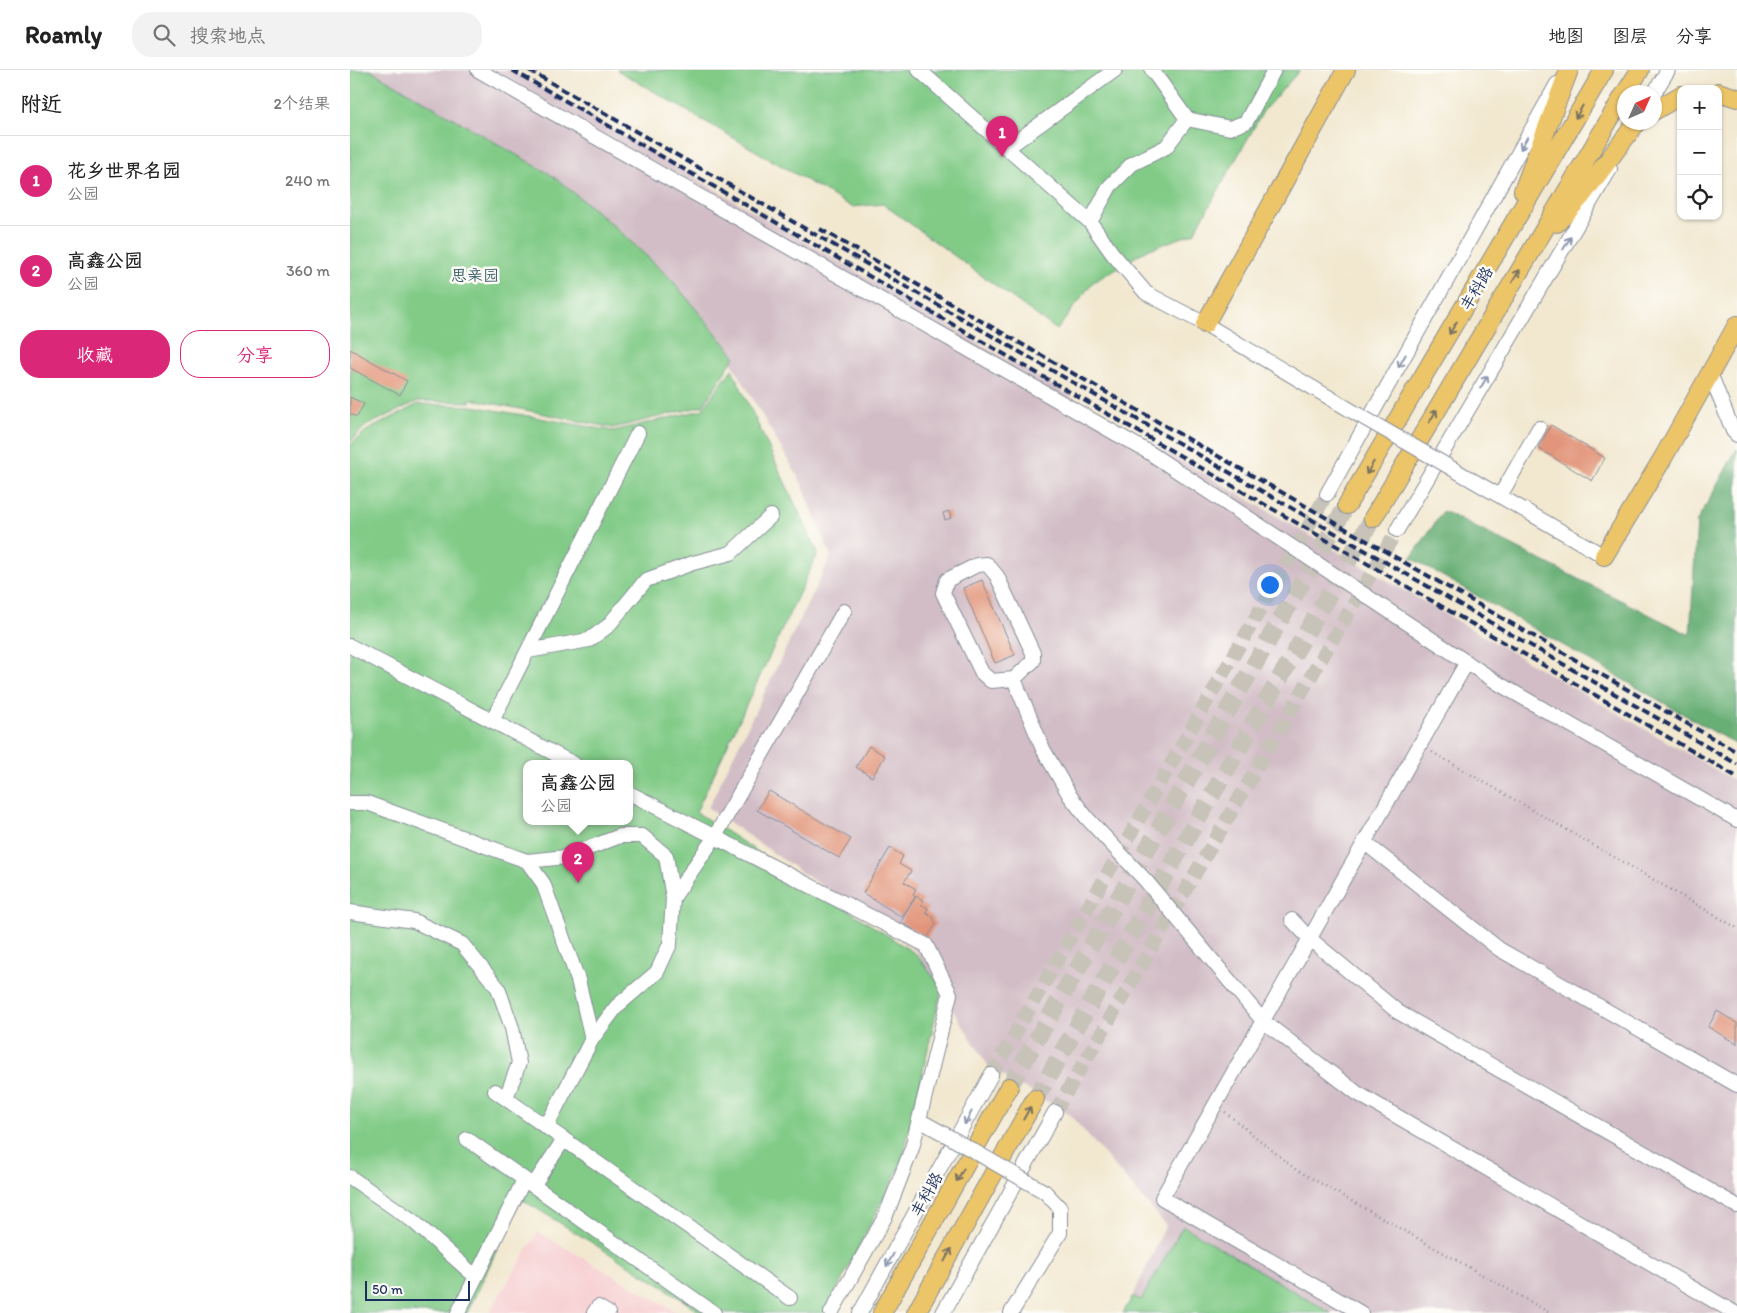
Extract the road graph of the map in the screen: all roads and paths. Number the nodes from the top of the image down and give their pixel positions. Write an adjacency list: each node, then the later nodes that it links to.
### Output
1 (478, 70): 42 (street)
2 (919, 70): 22 (street)
3 (1115, 70): 22 (street)
4 (1152, 70): 19 (street)
5 (1274, 70): 19 (street)
6 (1346, 70): 26 (main road)
7 (1565, 70): 32 (street, 丰科路, one-way to 32)
8 (1569, 70): 24 (main road)
9 (1604, 70): 24 (main road, 丰科路, one-way to 24)
10 (1640, 70): 12 (main road, 丰科路)
11 (1668, 70): 13 (street)
12 (1631, 85)
13 (1659, 85)
14 (1722, 93): 16 (main road)
15 (1677, 98): 18 (main road)
16 (1737, 98)
17 (1617, 107): 25 (main road, 丰科路)
18 (1662, 107)
19 (1187, 120): 23 (street)
20 (1632, 130): 25 (main road)
21 (1633, 130): 37 (street, one-way to 21)
22 (1006, 148): 23 (street)
23 (1090, 222): 26 (street)
24 (1506, 238): 34 (main road, 丰科路, one-way to 34)
25 (1527, 258): 36 (main road, 丰科路, one-way to 25)
26 (1205, 324): 33 (street, bridge)
27 (1737, 325): 28 (main road)
28 (1710, 373): 31 (street); 38 (main road)
29 (1539, 428): 33 (street)
30 (638, 433): 41 (street)
31 (1737, 435)
32 (1327, 494)
33 (1500, 496): 38 (street)
34 (1347, 505)
35 (771, 516): 41 (street)
36 (1373, 518)
37 (1397, 530)
38 (1604, 556)
39 (844, 612): 50 (street)
40 (350, 646): 44 (street)
41 (528, 651): 44 (street)
42 (1467, 662): 45 (street); 49 (street)
43 (1014, 679): 43 (street); 58 (street)
44 (492, 721): 46 (street)
45 (1420, 745): 51 (street); 56 (path)
46 (566, 760)
47 (633, 795): 50 (street)
48 (350, 803): 52 (street)
49 (1737, 820)
50 (714, 838): 53 (street); 66 (street)
51 (1364, 842): 57 (street); 61 (street)
52 (527, 861): 53 (street); 59 (street)
53 (673, 898): 59 (street)
54 (350, 912): 67 (street)
55 (1292, 920): 57 (street)
56 (1737, 928)
57 (1310, 939): 58 (street); 72 (street)
58 (1263, 1022): 64 (street); 87 (street)
59 (592, 1038): 67 (street)
60 (991, 1075): 80 (street, 丰科路, one-way to 80)
61 (1737, 1085)
62 (1010, 1087): 81 (main road, 丰科路, one-way to 81)
63 (1035, 1099): 82 (main road, one-way to 63)
64 (1216, 1104): 85 (street); 86 (path)
65 (1055, 1112): 83 (street)
66 (919, 1120): 79 (street); 84 (street, bridge)
67 (546, 1127): 69 (street)
68 (467, 1139): 71 (street)
69 (564, 1139): 71 (street); 74 (street)
70 (350, 1177): 73 (street)
71 (529, 1183): 73 (street); 78 (street)
72 (1737, 1206)
73 (476, 1278): 75 (street)
74 (790, 1298)
75 (458, 1313)
76 (594, 1313): 77 (street)
77 (608, 1313)
78 (714, 1313)
79 (831, 1313)
80 (860, 1313)
81 (882, 1313)
82 (916, 1313)
83 (943, 1313)
84 (1011, 1313)
85 (1362, 1313)
86 (1550, 1313)
87 (1735, 1313)

